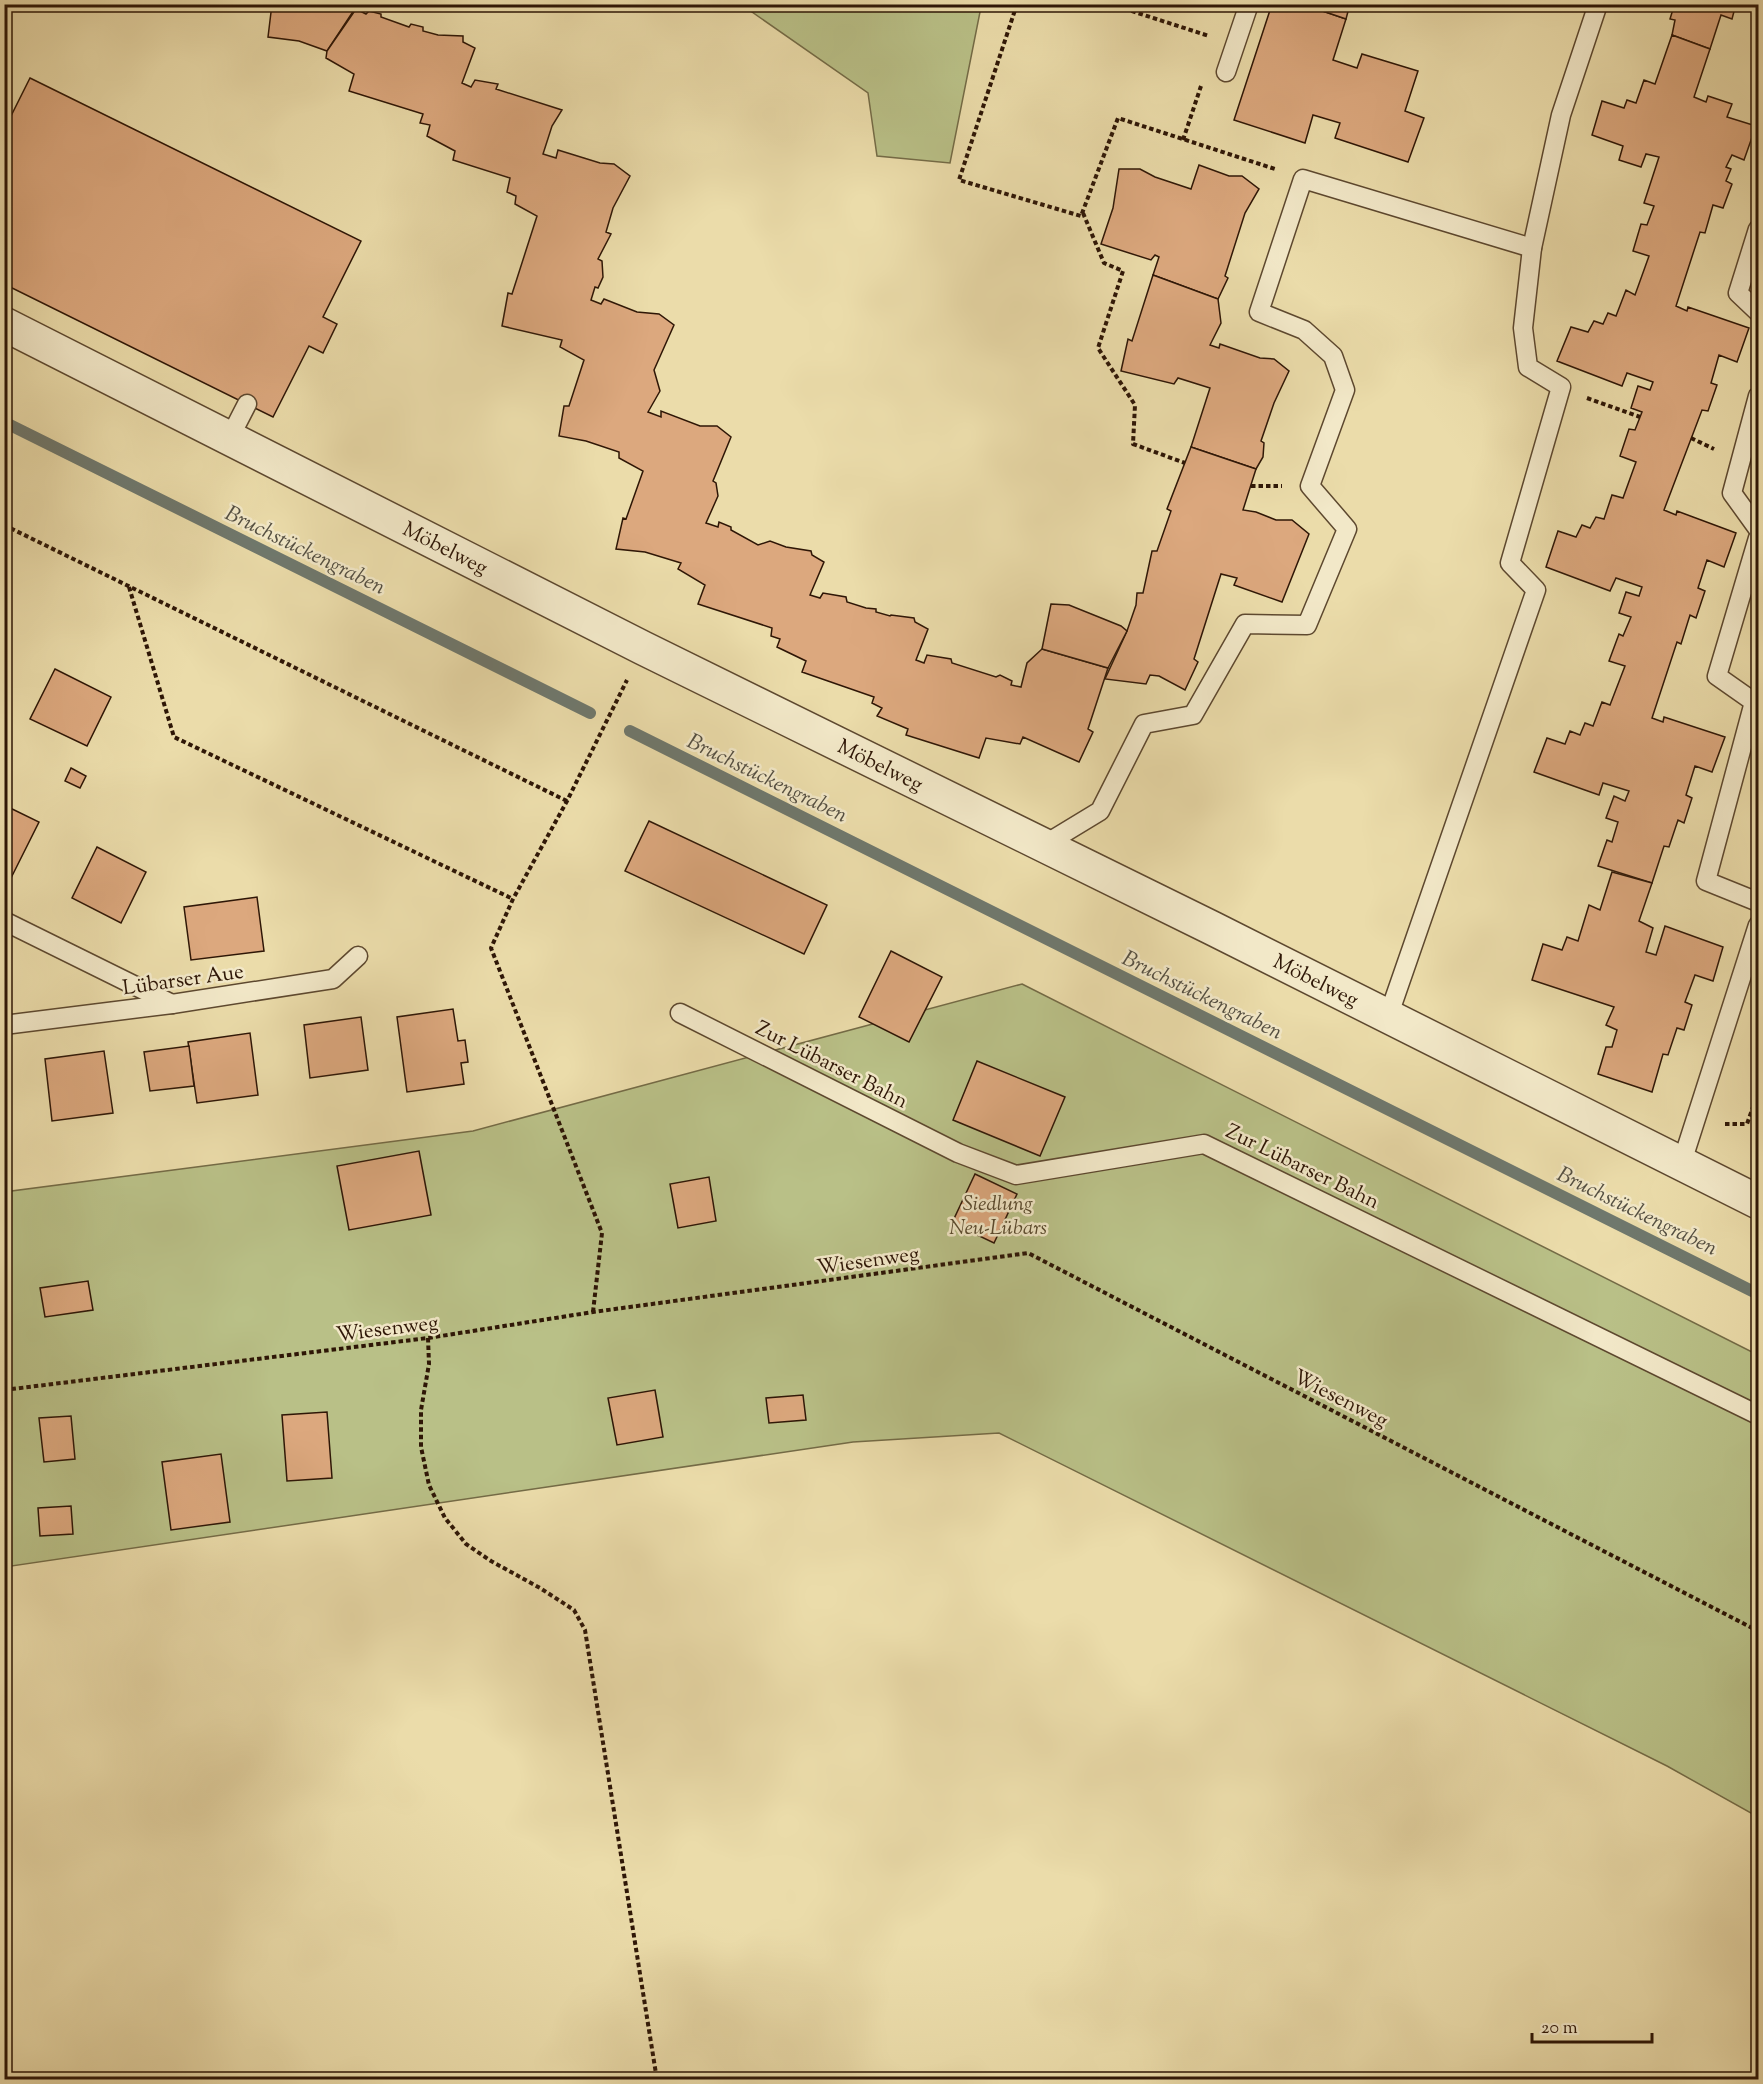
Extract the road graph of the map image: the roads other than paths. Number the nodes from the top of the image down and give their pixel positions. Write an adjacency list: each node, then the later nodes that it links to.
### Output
1 (1249, 4): 3 (lane)
2 (1598, 4): 5 (lane)
3 (1226, 72)
4 (1758, 229): 6 (lane)
5 (1532, 248): 13 (lane); 20 (lane)
6 (1758, 312)
7 (4, 324): 10 (street, Möbelweg)
8 (1758, 396): 11 (lane)
9 (247, 404): 10 (lane)
10 (229, 439): 13 (street, Möbelweg)
11 (1758, 530)
12 (1758, 538): 14 (lane)
13 (1044, 845): 20 (street, Möbelweg)
14 (1758, 902)
15 (4, 921): 18 (lane)
16 (1758, 925): 22 (lane)
17 (358, 956): 18 (lane, Lübarser Aue)
18 (172, 1004): 21 (lane, Lübarser Aue)
19 (680, 1013): 24 (lane, Zur Lübarser Bahn)
20 (1388, 1017): 22 (street, Möbelweg)
21 (4, 1025)
22 (1682, 1162): 23 (street, Möbelweg)
23 (1758, 1202)
24 (1758, 1414)

